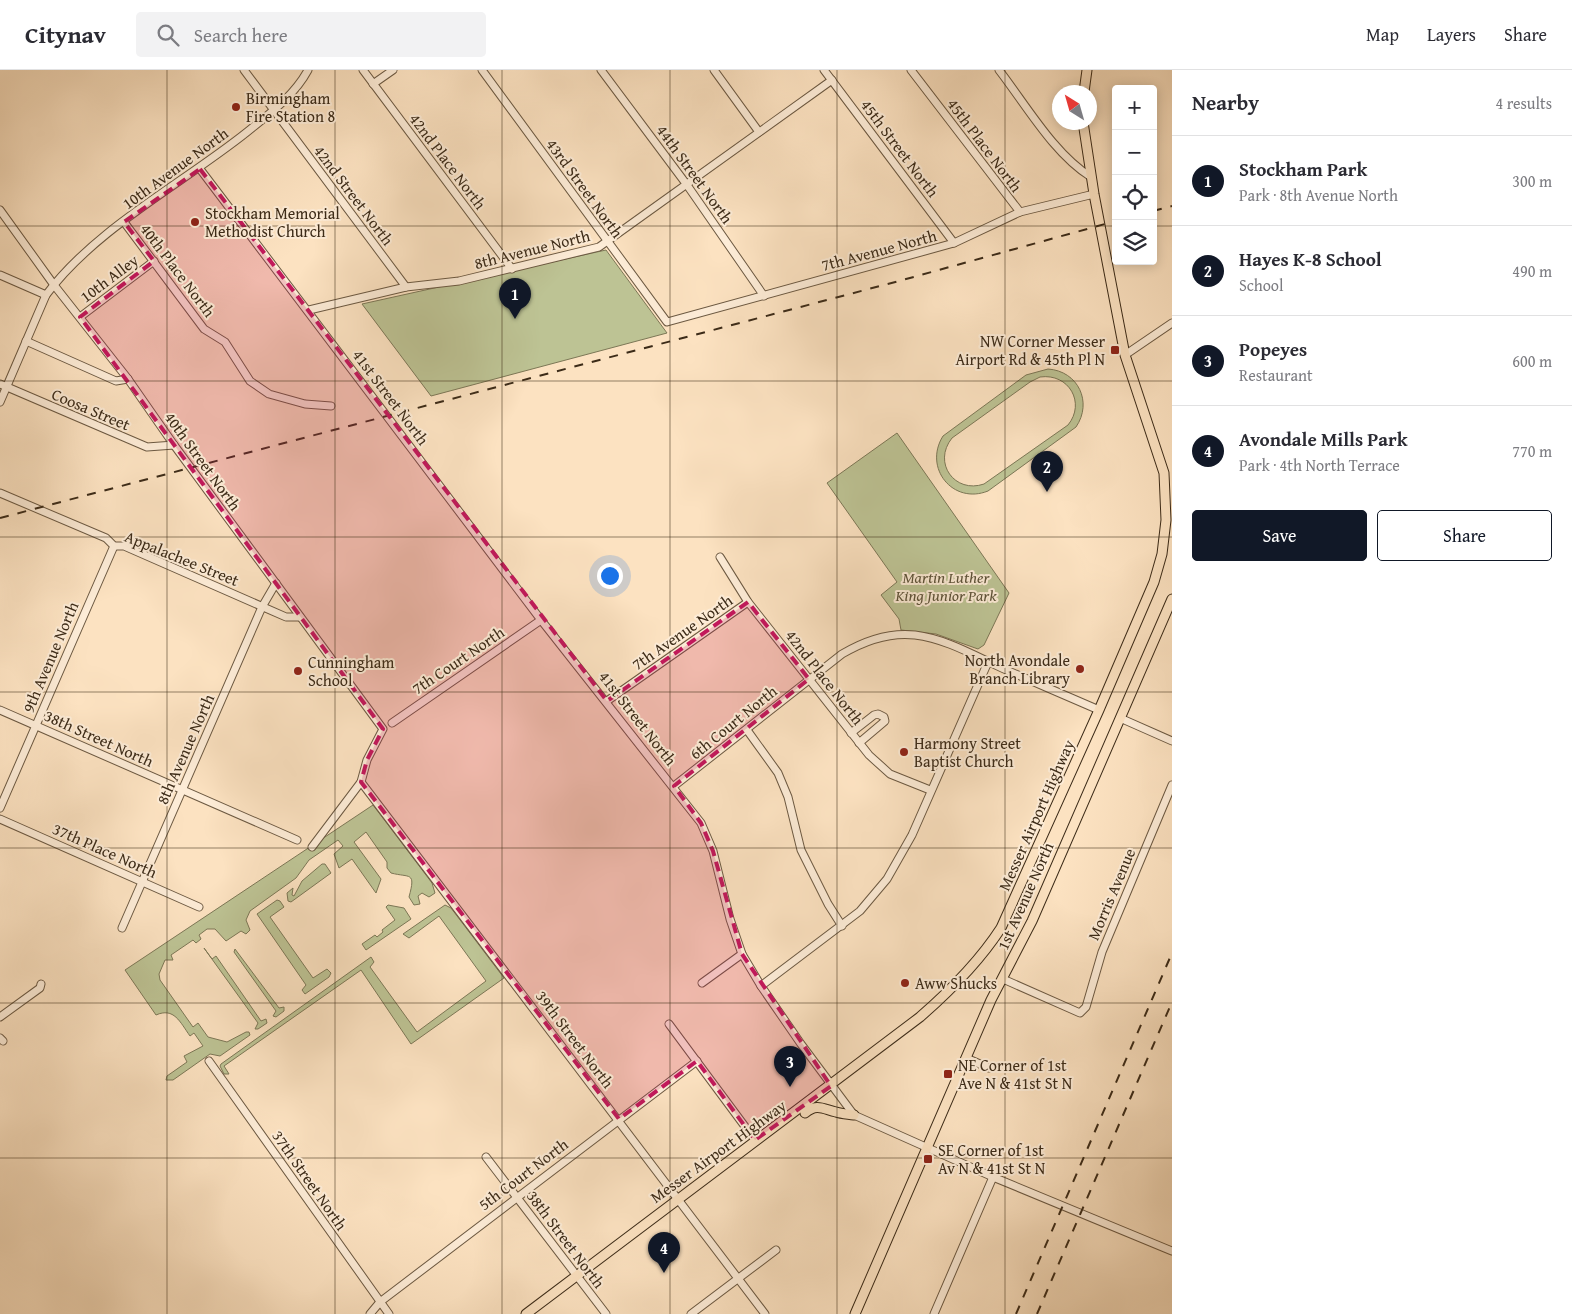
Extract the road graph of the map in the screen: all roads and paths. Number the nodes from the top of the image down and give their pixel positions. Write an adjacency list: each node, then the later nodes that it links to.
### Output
1 (244, 70): 15 (street, 42nd Street North)
2 (308, 70): 15 (street, 10th Avenue North)
3 (363, 70): 13 (street, 42nd Place North)
4 (393, 70): 13 (street)
5 (482, 70): 25 (street, 43rd Street North)
6 (602, 70): 20 (street, 44th Street North)
7 (714, 70): 17 (street)
8 (824, 70): 12 (street, 45th Street North)
9 (911, 70): 23 (street, 45th Place North)
10 (999, 70): 19 (street)
11 (1087, 70): 14 (main road)
12 (832, 80): 17 (street, 8th Avenue North); 26 (street, 45th Street North)
13 (373, 84): 28 (street, 42nd Place North)
14 (1085, 85)
15 (274, 110): 18 (street, 10th Avenue North); 31 (street, 42nd Street North)
16 (1084, 130): 19 (main road, Messer Airport Highway)
17 (759, 132): 20 (street, 8th Avenue North)
18 (200, 169): 24 (street, 10th Avenue North); 34 (street, 41st Street North)
19 (1091, 177): 21 (main road, Messer Airport Highway)
20 (687, 185): 25 (street, 8th Avenue North); 33 (street, 44th Street North)
21 (1094, 194): 23 (street, 7th Avenue North); 39 (main road, Messer Airport Highway)
22 (0, 210): 30 (street, 40th Street North)
23 (1020, 212): 26 (street, 7th Avenue North)
24 (124, 222): 27 (street, 40th Place North); 30 (street, 10th Avenue North)
25 (608, 242): 28 (street, 8th Avenue North); 36 (street, 43rd Street North)
26 (954, 243): 33 (street, 7th Avenue North)
27 (154, 261): 35 (street, 10th Alley); 43 (street, 40th Place North)
28 (512, 269): 31 (street, 8th Avenue North)
29 (0, 275): 32 (street)
30 (54, 285): 32 (street, 10th Avenue North); 35 (street, 40th Street North)
31 (406, 288): 34 (street, 8th Avenue North)
32 (46, 294): 38 (street, 10th Avenue North)
33 (764, 296): 36 (street, 7th Avenue North)
34 (309, 310): 53 (street, 41st Street North)
35 (80, 317): 40 (street, 40th Street North)
36 (667, 322)
37 (1172, 323): 39 (street)
38 (26, 341): 40 (street); 41 (street, 10th Avenue North)
39 (1125, 355): 58 (main road, Messer Airport Highway)
40 (128, 379): 44 (street, 40th Street North)
41 (3, 386): 42 (street, 10th Avenue North); 44 (street, Coosa Street)
42 (0, 402)
43 (331, 406)
44 (174, 445): 48 (street, 40th Street North)
45 (0, 493): 46 (street, Appalachee Street)
46 (114, 546): 51 (street, Appalachee Street); 61 (street, 9th Avenue North)
47 (720, 557): 50 (street, 42nd Place North)
48 (276, 583): 51 (street, 8th Avenue North); 52 (street, 40th Street North)
49 (1172, 599): 59 (main road, 1st Avenue North)
50 (748, 602): 55 (street, 42nd Place North); 56 (street, 7th Avenue North)
51 (262, 607): 52 (street, Appalachee Street); 69 (street, 8th Avenue North)
52 (300, 617): 66 (street, 40th Street North)
53 (541, 620): 56 (street, 41st Street North); 60 (street, 7th Court North)
54 (988, 662): 55 (street); 58 (street); 70 (street)
55 (809, 679): 62 (street, 6th Court North); 63 (street, 42nd Place North)
56 (607, 702): 67 (street, 41st Street North)
57 (0, 710): 61 (street, 38th Street North)
58 (1099, 710): 90 (main road, Messer Airport Highway)
59 (1120, 718): 64 (street); 80 (main road, 1st Avenue North)
60 (392, 723)
61 (36, 726): 69 (street, 38th Street North); 71 (street, 9th Avenue North)
62 (747, 730): 67 (street, 6th Court North); 77 (street)
63 (851, 733): 65 (street, 42nd Place North); 65 (street)
64 (1172, 740)
65 (859, 743): 70 (street, 42nd Place North)
66 (361, 782): 74 (street); 92 (street, 39th Street North)
67 (674, 786): 79 (street, 41st Street North)
68 (1172, 786): 80 (street, Morris Avenue)
69 (182, 789): 73 (street, 38th Street North); 75 (street, 8th Avenue North)
70 (930, 790): 77 (street)
71 (0, 808)
72 (0, 820): 75 (street, 37th Place North)
73 (296, 840)
74 (312, 847)
75 (142, 882): 76 (street, 37th Place North); 78 (street, 8th Avenue North)
76 (199, 907)
77 (842, 926): 83 (street)
78 (122, 928)
79 (742, 954): 81 (street); 83 (street, 41st Street North)
80 (1003, 979): 86 (main road, 1st Avenue North)
81 (702, 983)
82 (41, 984): 84 (street)
83 (761, 986): 90 (street, 41st Street North)
84 (0, 1017)
85 (670, 1024): 88 (street)
86 (966, 1058): 89 (street); 95 (main road, 1st Avenue North)
87 (209, 1061): 104 (street, 37th Street North)
88 (697, 1061): 92 (street, 5th Court North); 94 (street)
89 (989, 1068)
90 (831, 1086): 91 (street, 41st Street North); 93 (main road, Messer Airport Highway)
91 (854, 1115): 93 (main road); 95 (street, 41st Street North)
92 (618, 1119): 98 (street, 5th Court North); 99 (street, 39th Street North)
93 (778, 1126): 94 (main road, Messer Airport Highway)
94 (756, 1140): 99 (main road, Messer Airport Highway)
95 (928, 1146): 97 (street, 41st Street North); 111 (main road, 1st Avenue North)
96 (486, 1157): 98 (street, 38th Street North)
97 (993, 1176): 101 (street, 41st Street North); 112 (street)
98 (516, 1197): 102 (street, 38th Street North); 104 (street, 5th Court North)
99 (678, 1198): 102 (main road, Messer Airport Highway); 103 (street, 39th Street North)
100 (776, 1250): 103 (street)
101 (1172, 1251)
102 (576, 1276): 107 (main road, Messer Airport Highway); 108 (street, 38th Street North)
103 (738, 1278): 109 (street); 110 (street, 39th Street North)
104 (380, 1302): 105 (street, 5th Court North); 106 (street, 37th Street North)
105 (370, 1314)
106 (389, 1314)
107 (526, 1314)
108 (606, 1314)
109 (691, 1314)
110 (765, 1314)
111 (854, 1314)
112 (934, 1314)

